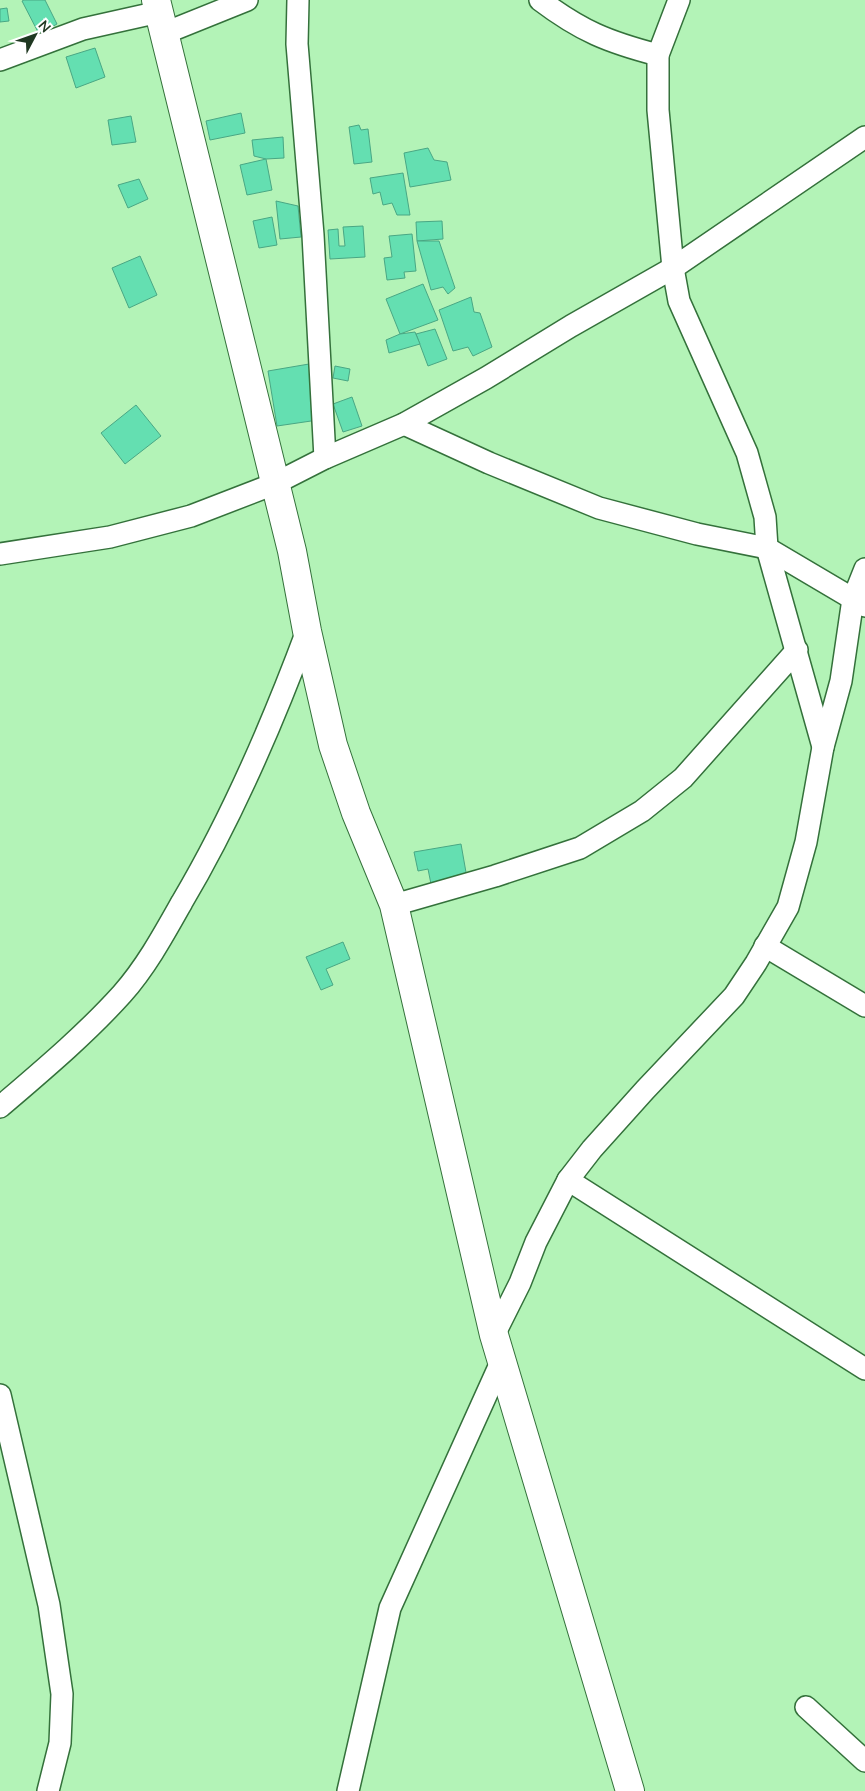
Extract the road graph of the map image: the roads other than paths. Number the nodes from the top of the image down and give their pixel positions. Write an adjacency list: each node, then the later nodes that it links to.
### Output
1 (247, 0): 5 (street)
2 (298, 0): 11 (street)
3 (540, 0): 6 (street)
4 (679, 0): 6 (street)
5 (160, 15): 7 (street); 12 (street)
6 (658, 55): 9 (street)
7 (0, 60)
8 (865, 136): 9 (street)
9 (673, 268): 10 (street); 13 (street)
10 (404, 424): 11 (street); 13 (street)
11 (325, 458): 12 (street)
12 (274, 484): 14 (street); 17 (street)
13 (768, 548): 16 (street); 18 (street)
14 (0, 554)
15 (865, 570): 16 (street)
16 (859, 603): 19 (street)
17 (307, 631): 20 (street); 23 (street)
18 (797, 650): 19 (street); 20 (street)
19 (823, 747): 21 (street)
20 (394, 905): 25 (street)
21 (765, 946): 22 (street); 24 (street)
22 (865, 1006)
23 (0, 1107)
24 (568, 1180): 25 (street); 26 (street)
25 (498, 1348): 31 (street); 32 (street)
26 (865, 1369)
27 (0, 1395): 30 (street)
28 (806, 1707): 29 (street)
29 (865, 1760)
30 (48, 1791)
31 (348, 1791)
32 (630, 1791)

